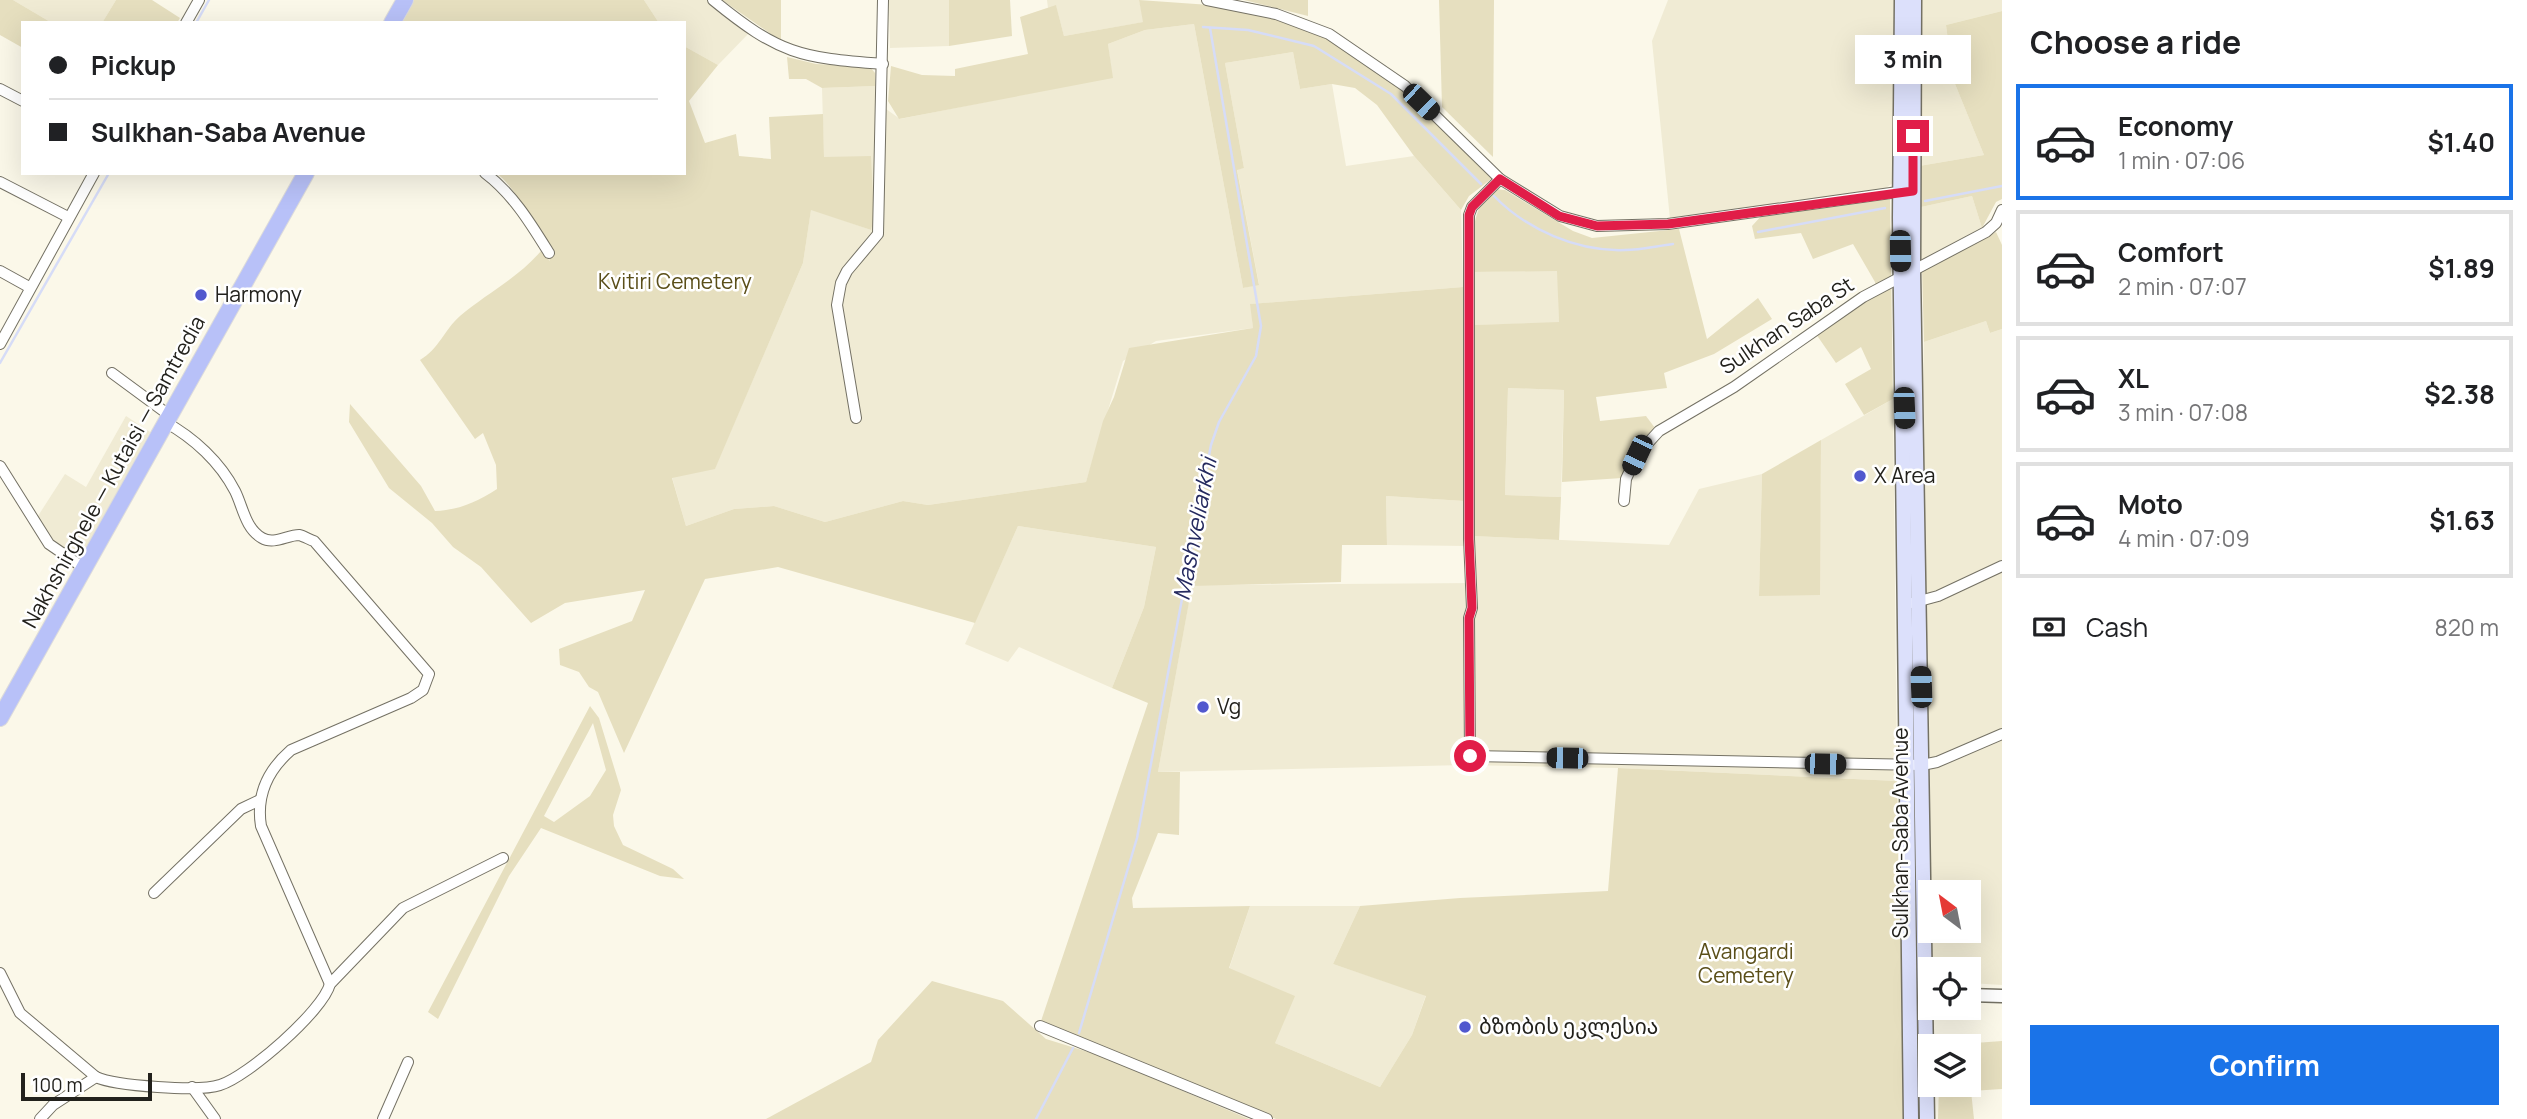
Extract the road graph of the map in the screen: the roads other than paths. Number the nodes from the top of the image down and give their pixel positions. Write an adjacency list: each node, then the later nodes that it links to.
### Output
1 (199, 0): 8 (street)
2 (405, 0): 9 (main road)
3 (713, 0): 10 (street)
4 (883, 0): 10 (street)
5 (1208, 0): 16 (street)
6 (1902, 0): 18 (main road, Sulkhan-Saba Avenue)
7 (1914, 0): 18 (main road, Sulkhan-Saba Avenue)
8 (187, 21)
9 (393, 21)
10 (883, 64): 29 (street)
11 (0, 89): 12 (street)
12 (21, 101)
13 (93, 175): 20 (street)
14 (305, 175): 30 (main road, Nakhshirghele — Kutaisi — Samtredia)
15 (488, 175): 23 (street)
16 (1500, 179): 18 (street); 38 (street)
17 (0, 182): 20 (street)
18 (1906, 191): 25 (main road, Sulkhan-Saba Avenue)
19 (2002, 210): 21 (street)
20 (68, 217): 26 (street)
21 (1996, 223): 22 (street); 25 (street, Sulkhan Saba St)
22 (2002, 235)
23 (549, 253)
24 (0, 271): 26 (street)
25 (1907, 274): 32 (street, Sulkhan Saba St); 35 (main road, Sulkhan-Saba Avenue)
26 (29, 287): 27 (street)
27 (0, 344)
28 (112, 373): 30 (street)
29 (856, 418)
30 (167, 419): 34 (main road, Nakhshirghele — Kutaisi — Samtredia); 39 (street)
31 (0, 466): 34 (street)
32 (1624, 501)
33 (2002, 566): 35 (street)
34 (84, 568): 36 (main road, Nakhshirghele — Kutaisi — Samtredia)
35 (1912, 603): 38 (main road, Sulkhan-Saba Avenue)
36 (0, 718)
37 (2002, 734): 38 (street)
38 (1914, 765): 42 (main road, Sulkhan-Saba Avenue)
39 (260, 800): 41 (street); 44 (street)
40 (503, 858): 44 (street)
41 (154, 893)
42 (1920, 957)
43 (0, 974): 51 (street)
44 (330, 984): 52 (street)
45 (1981, 995): 46 (street)
46 (2002, 996)
47 (1919, 1020): 57 (main road, Sulkhan-Saba Avenue)
48 (1922, 1020): 58 (main road, Sulkhan-Saba Avenue)
49 (1040, 1026): 56 (street)
50 (408, 1062): 55 (street)
51 (96, 1077): 52 (street); 53 (street)
52 (192, 1087): 54 (street)
53 (40, 1119)
54 (215, 1119)
55 (383, 1119)
56 (1266, 1119)
57 (1911, 1119)
58 (1927, 1119)

